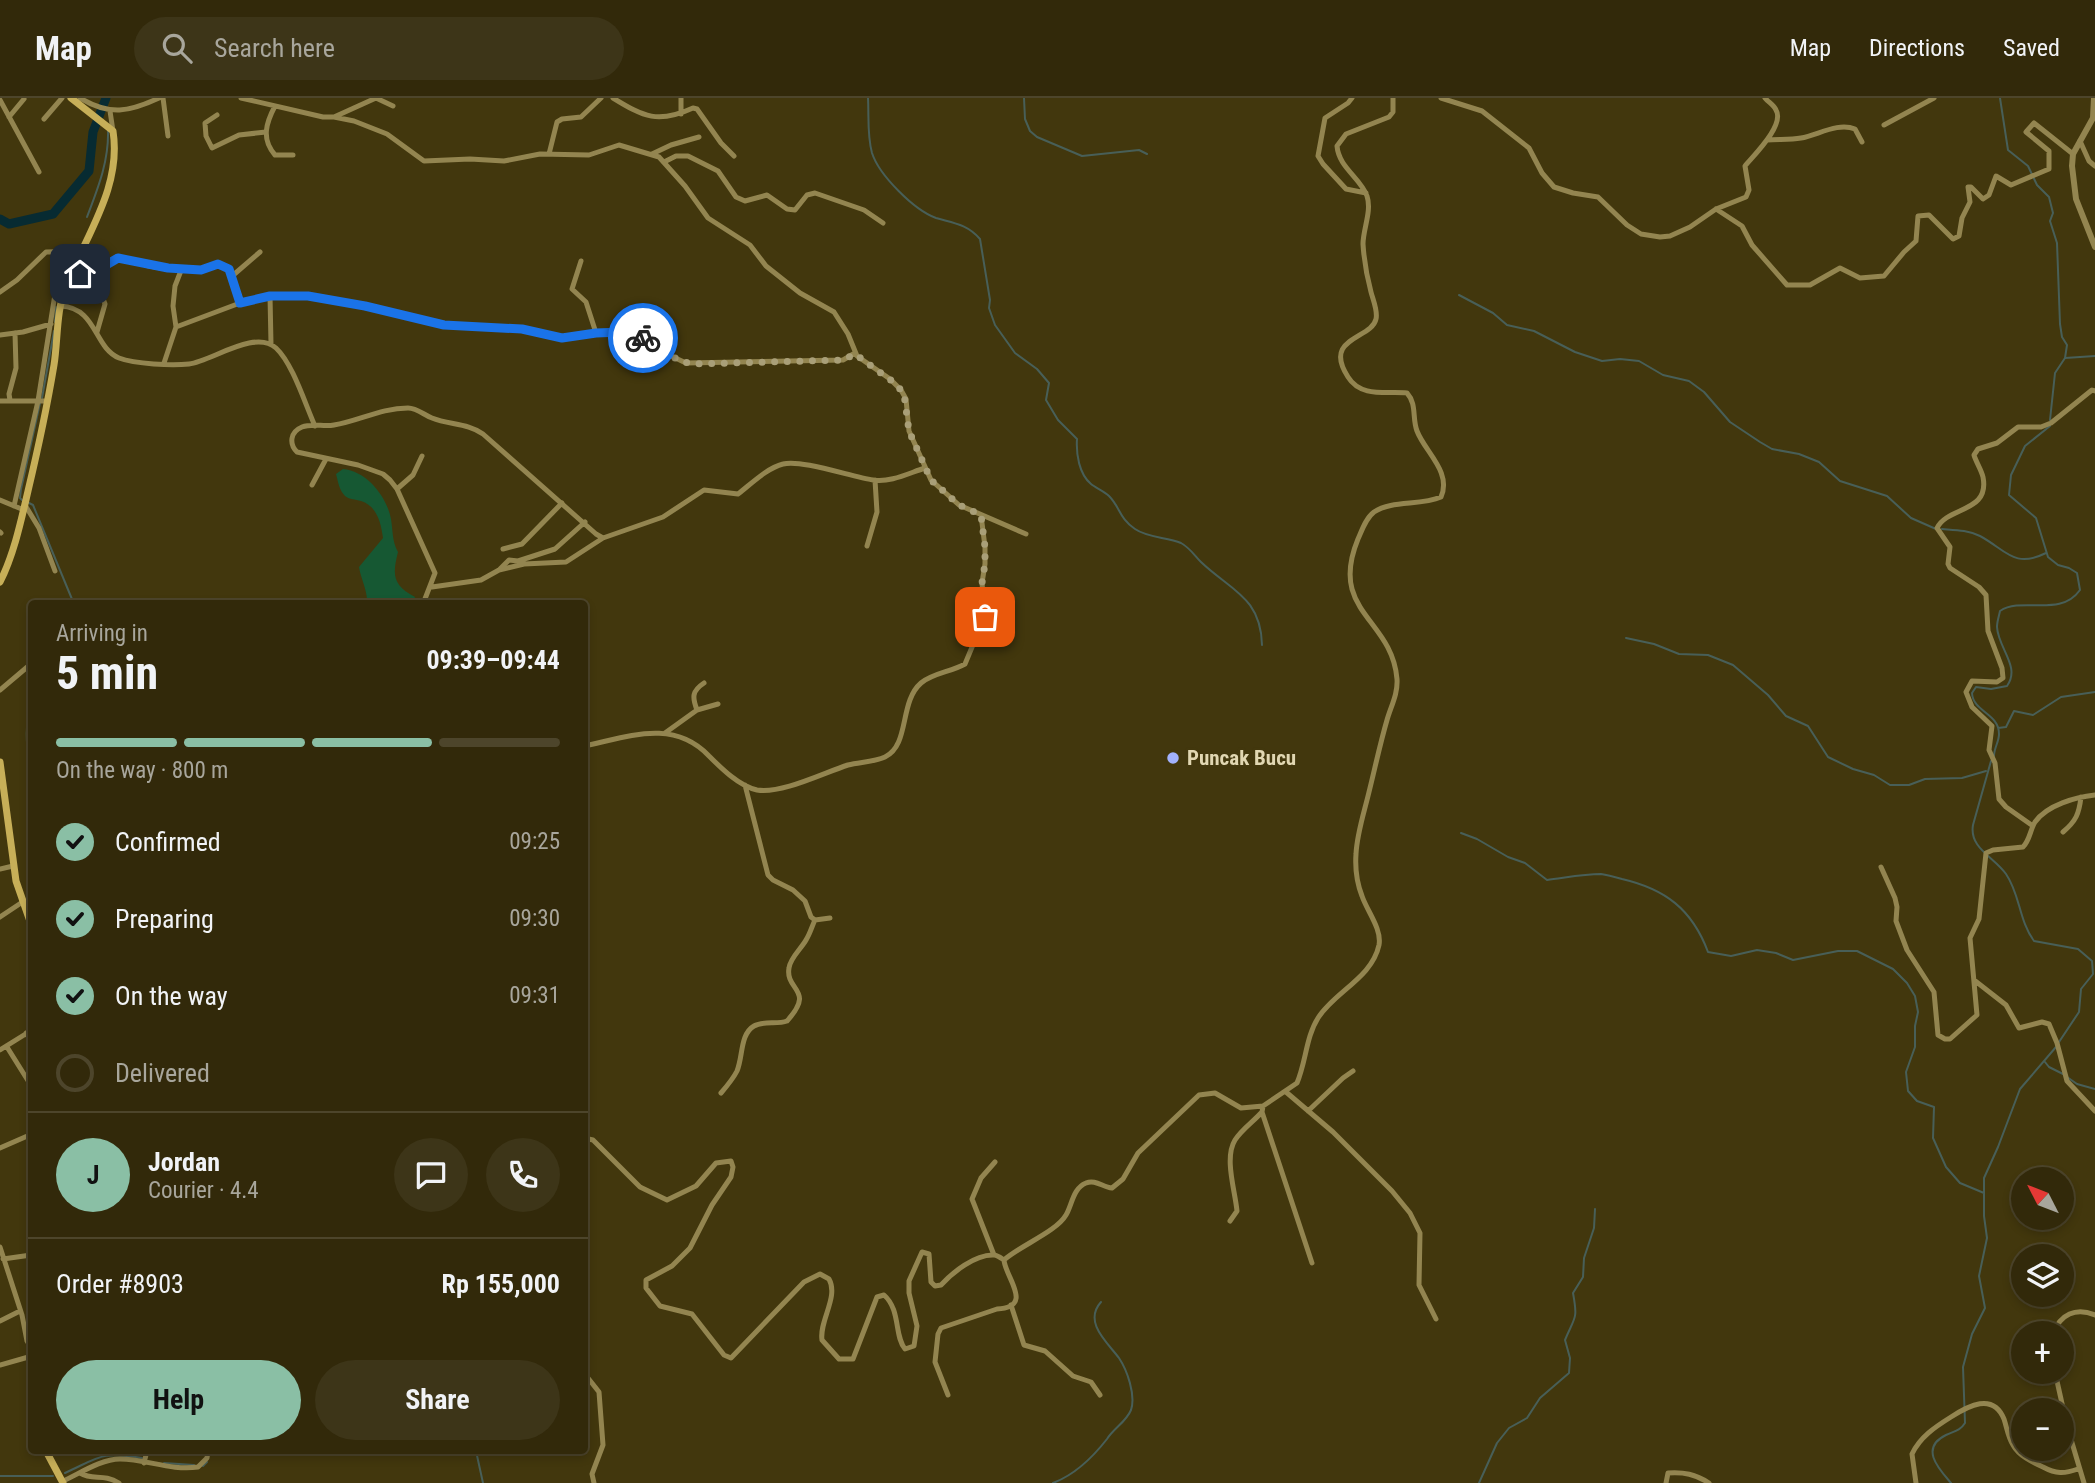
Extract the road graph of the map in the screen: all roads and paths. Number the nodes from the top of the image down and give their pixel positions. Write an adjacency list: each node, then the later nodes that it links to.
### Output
1 (62, 98): 28 (street)
2 (71, 98): 19 (main road)
3 (80, 98): 19 (street)
4 (161, 98): 23 (street); 32 (street)
5 (241, 98): 21 (street)
6 (376, 98): 22 (street); 27 (street)
7 (601, 98): 37 (street)
8 (613, 98): 25 (street)
9 (681, 98): 25 (street)
10 (1352, 98): 45 (street)
11 (1393, 98): 45 (street)
12 (1441, 98): 20 (street)
13 (1765, 98): 34 (street)
14 (1934, 98): 29 (street)
15 (2094, 98): 35 (street)
16 (24, 99): 26 (street)
17 (1470, 99): 20 (street)
18 (0, 100): 26 (street)
19 (86, 105): 23 (street); 30 (main road)
20 (1464, 105): 46 (street)
21 (275, 106): 27 (street); 31 (street)
22 (393, 106)
23 (108, 111): 30 (street)
24 (217, 114): 31 (street)
25 (681, 114): 41 (street)
26 (9, 117): 44 (street)
27 (334, 117): 37 (street)
28 (44, 119)
29 (1884, 125)
30 (110, 129): 50 (main road)
31 (266, 132): 40 (street)
32 (168, 136)
33 (699, 136): 38 (street)
34 (1767, 140): 36 (street); 46 (street)
35 (2080, 141): 39 (street); 43 (street)
36 (1862, 142)
37 (549, 154): 38 (street)
38 (652, 154): 42 (street)
39 (2073, 154): 46 (street); 48 (street)
40 (293, 155)
41 (734, 156)
42 (664, 162): 47 (street); 69 (street)
43 (2095, 166)
44 (39, 172)
45 (1366, 193): 128 (street)
46 (1716, 209)
47 (883, 223)
48 (2095, 247)
49 (67, 251): 50 (street); 57 (street); 62 (street)
50 (82, 251): 55 (main road)
51 (260, 252): 56 (street)
52 (581, 261): 66 (street)
53 (183, 268): 54 (street); 56 (street); 63 (street)
54 (93, 271): 55 (street); 64 (street)
55 (71, 274): 60 (main road)
56 (231, 277): 59 (street)
57 (0, 292)
58 (270, 296): 59 (street); 66 (street); 68 (street)
59 (240, 303): 63 (street)
60 (61, 306): 61 (main road); 64 (street)
61 (59, 323): 62 (street); 75 (main road)
62 (50, 324): 65 (street); 74 (street)
63 (176, 327): 70 (street)
64 (97, 332): 70 (street)
65 (15, 333): 67 (street); 72 (street)
66 (596, 333): 69 (street)
67 (0, 335)
68 (271, 344): 70 (street); 76 (street)
69 (855, 354): 79 (street)
70 (164, 363)
71 (2095, 391): 112 (street)
72 (10, 400): 73 (street); 74 (street)
73 (0, 401)
74 (38, 401): 75 (street); 86 (street)
75 (47, 401): 84 (main road)
76 (315, 426): 78 (street); 85 (street)
77 (422, 456): 82 (street)
78 (326, 459): 81 (street); 82 (street)
79 (925, 468): 80 (street); 87 (street)
80 (875, 480): 90 (street); 91 (street)
81 (312, 485)
82 (397, 489): 96 (street)
83 (0, 500): 86 (street)
84 (25, 503): 86 (street); 94 (street); 95 (main road)
85 (562, 503): 88 (street); 92 (street)
86 (14, 506)
87 (981, 515): 89 (street); 109 (street)
88 (585, 522): 90 (street); 93 (street)
89 (1026, 534)
90 (603, 538): 93 (street)
91 (867, 546)
92 (503, 549)
93 (499, 570): 96 (street)
94 (55, 571)
95 (0, 582)
96 (432, 587): 97 (street)
97 (428, 594): 98 (street); 99 (street)
98 (425, 600)
99 (431, 600)
100 (28, 666): 102 (street)
101 (704, 683): 104 (street)
102 (0, 690)
103 (718, 704): 104 (street)
104 (697, 710): 105 (street)
105 (665, 733): 106 (street); 109 (street)
106 (588, 745)
107 (0, 762): 108 (main road)
108 (1, 782): 114 (main road)
109 (746, 785): 121 (street)
110 (2095, 795): 111 (street)
111 (2081, 797): 112 (street); 113 (street)
112 (2033, 826): 122 (street)
113 (2063, 832)
114 (13, 866): 116 (street); 117 (main road)
115 (1881, 867): 122 (street)
116 (0, 869)
117 (22, 902): 118 (street); 119 (main road)
118 (0, 917)
119 (28, 917)
120 (830, 918): 121 (street)
121 (815, 920): 129 (street)
122 (1974, 980): 132 (street)
123 (28, 1032): 124 (street)
124 (7, 1047): 125 (street); 127 (street)
125 (0, 1050)
126 (1353, 1071): 131 (street)
127 (28, 1081)
128 (1286, 1092): 130 (street); 131 (street)
129 (721, 1093)
130 (1263, 1109): 138 (street); 143 (street); 144 (street)
131 (1308, 1111): 152 (street)
132 (2095, 1111)
133 (28, 1136): 136 (street)
134 (0, 1139): 136 (street)
135 (588, 1139): 141 (street)
136 (1, 1148)
137 (995, 1162): 141 (street)
138 (1230, 1222)
139 (0, 1247): 142 (street)
140 (28, 1255): 142 (street)
141 (994, 1255): 143 (street)
142 (3, 1259): 145 (street)
143 (1004, 1259): 147 (street)
144 (1312, 1264)
145 (10, 1279): 146 (street); 149 (street)
146 (1, 1281)
147 (1011, 1305): 160 (street); 161 (street)
148 (2095, 1307): 151 (street)
149 (21, 1313): 150 (street); 153 (street); 155 (street)
150 (28, 1314)
151 (2092, 1314): 154 (street)
152 (1436, 1319)
153 (0, 1321)
154 (2060, 1321)
155 (28, 1342)
156 (28, 1357): 157 (street)
157 (0, 1365)
158 (588, 1377): 167 (street)
159 (2059, 1384): 165 (street)
160 (948, 1395)
161 (1100, 1395)
162 (48, 1454): 168 (main road)
163 (208, 1454): 164 (street)
164 (145, 1458): 166 (street)
165 (2078, 1469): 172 (street); 173 (street)
166 (80, 1473): 168 (street); 169 (street)
167 (591, 1481)
168 (63, 1482)
169 (119, 1483)
170 (1666, 1483): 171 (street)
171 (1709, 1483)
172 (1916, 1483)
173 (2084, 1483)

